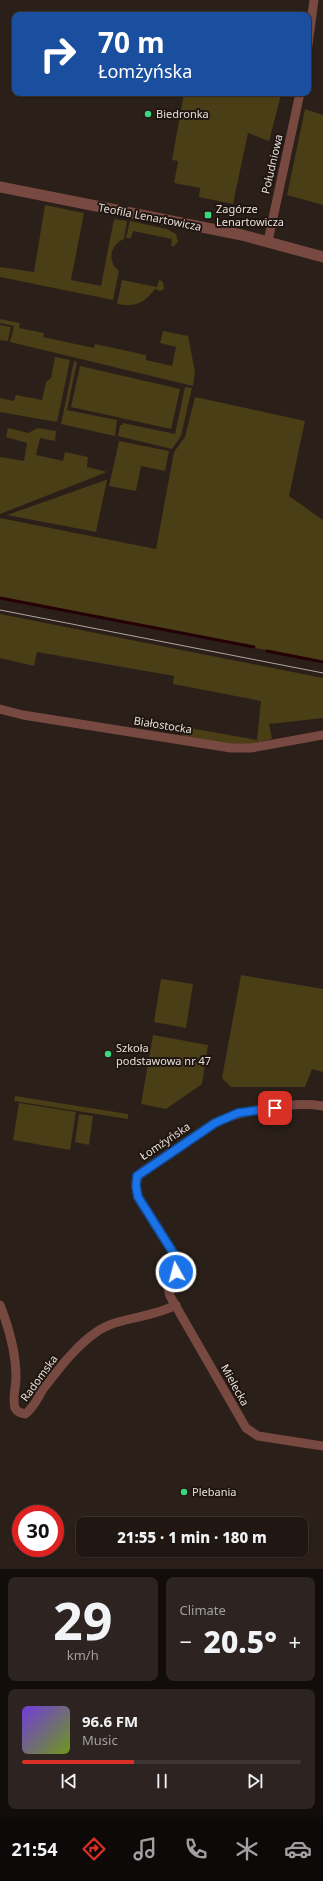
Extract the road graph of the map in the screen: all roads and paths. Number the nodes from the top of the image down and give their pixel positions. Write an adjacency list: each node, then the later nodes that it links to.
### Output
1 (314, 0): 2 (street)
2 (311, 22)
3 (299, 96): 5 (street, Południowa)
4 (0, 187): 5 (street, Teofila Lenartowicza)
5 (268, 241): 6 (street, Teofila Lenartowicza)
6 (323, 256)
7 (0, 709): 8 (street, Białostocka)
8 (323, 735)
9 (323, 1106): 10 (street, Łomżyńska)
10 (168, 1282): 12 (street, Mielecka)
11 (0, 1305): 12 (street, Radomska)
12 (176, 1305): 13 (street, Mielecka)
13 (323, 1446)

